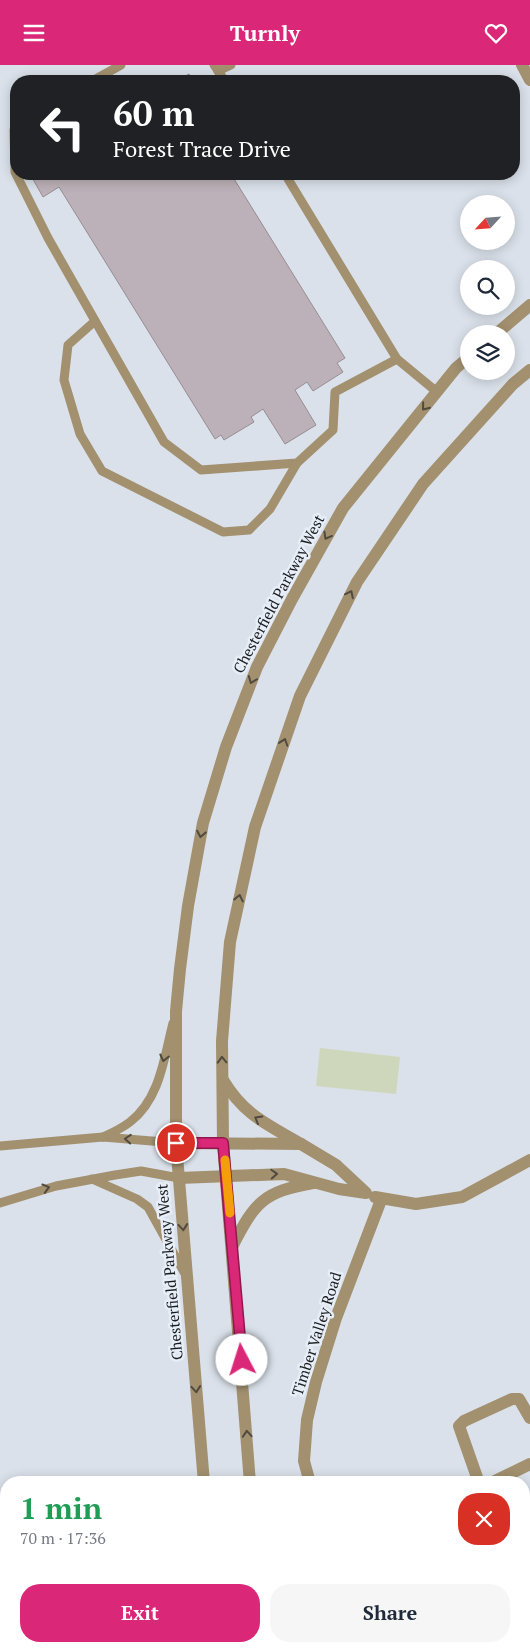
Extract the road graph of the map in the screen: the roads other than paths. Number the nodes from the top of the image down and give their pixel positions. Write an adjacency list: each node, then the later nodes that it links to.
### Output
1 (121, 65): 5 (lane)
2 (231, 65): 4 (lane)
3 (522, 65): 6 (street)
4 (216, 68)
5 (103, 75)
6 (530, 80)
7 (19, 180): 10 (lane)
8 (289, 180): 12 (lane)
9 (530, 305): 11 (street)
10 (95, 321): 16 (lane); 16 (lane)
11 (507, 325)
12 (397, 359): 15 (lane); 16 (lane)
13 (460, 367): 15 (street, Chesterfield Parkway West)
14 (530, 370): 18 (street, one-way to 14)
15 (437, 392): 17 (street, Chesterfield Parkway West, one-way to 17)
16 (297, 463)
17 (176, 1011): 19 (lane, one-way to 19); 20 (street, Chesterfield Parkway West)
18 (223, 1079): 21 (street); 22 (street, one-way to 18)
19 (102, 1137): 20 (lane, one-way to 19); 23 (lane)
20 (176, 1143): 21 (street); 26 (street, Chesterfield Parkway West)
21 (223, 1143): 22 (street); 25 (street)
22 (301, 1143): 29 (street)
23 (0, 1146)
24 (530, 1160): 30 (street)
25 (226, 1177): 26 (street); 28 (street, one-way to 28); 32 (street)
26 (179, 1178): 27 (lane); 33 (street, Chesterfield Parkway West, one-way to 33)
27 (92, 1179): 31 (lane, one-way to 27); 33 (lane)
28 (313, 1183): 29 (street); 32 (street)
29 (366, 1193): 30 (street)
30 (380, 1200): 38 (street, Timber Valley Road)
31 (0, 1203)
32 (232, 1247): 37 (street, one-way to 32)
33 (187, 1276): 36 (street, Chesterfield Parkway West, one-way to 36)
34 (530, 1418): 39 (street)
35 (530, 1464): 40 (street)
36 (203, 1476)
37 (249, 1476)
38 (308, 1476)
39 (477, 1476)
40 (505, 1476)

